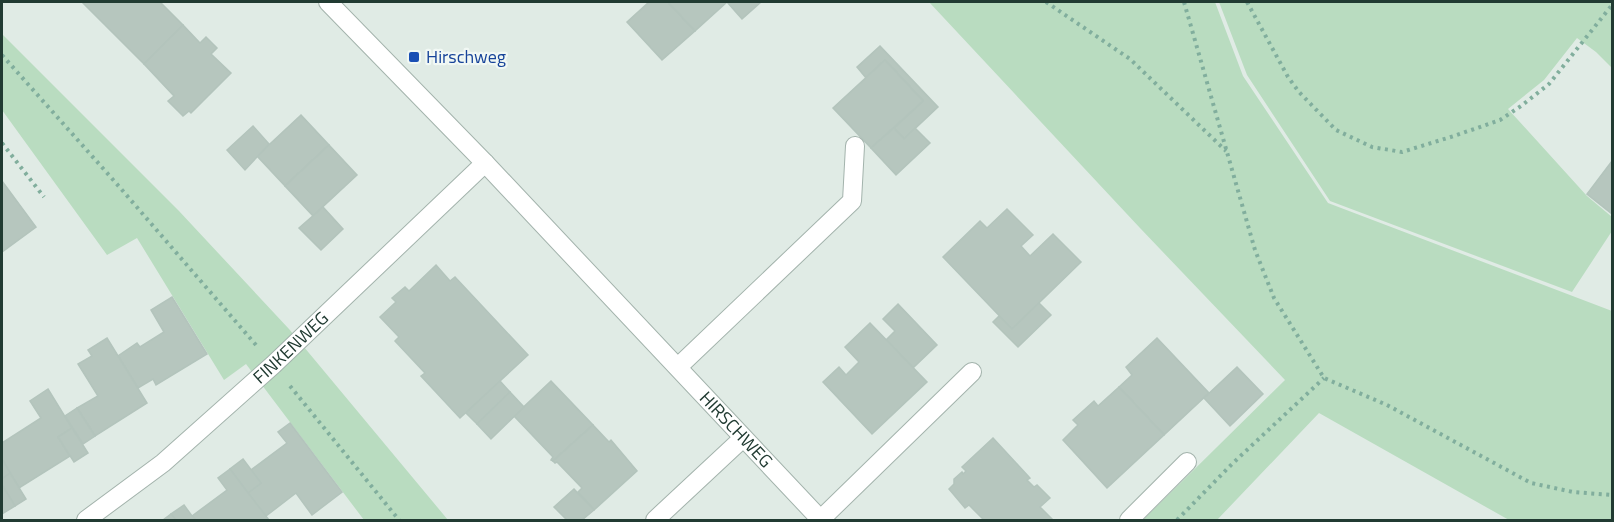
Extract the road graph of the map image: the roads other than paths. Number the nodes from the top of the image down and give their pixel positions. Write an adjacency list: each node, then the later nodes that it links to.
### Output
1 (328, 2): 3 (street, HIRSCHWEG)
2 (855, 146): 4 (street)
3 (485, 163): 4 (street, HIRSCHWEG); 8 (street, FINKENWEG)
4 (678, 367): 6 (street, HIRSCHWEG)
5 (972, 372): 10 (street)
6 (743, 438): 9 (street); 10 (street, HIRSCHWEG)
7 (1187, 462): 11 (street)
8 (86, 520)
9 (655, 520)
10 (821, 520)
11 (1129, 520)

